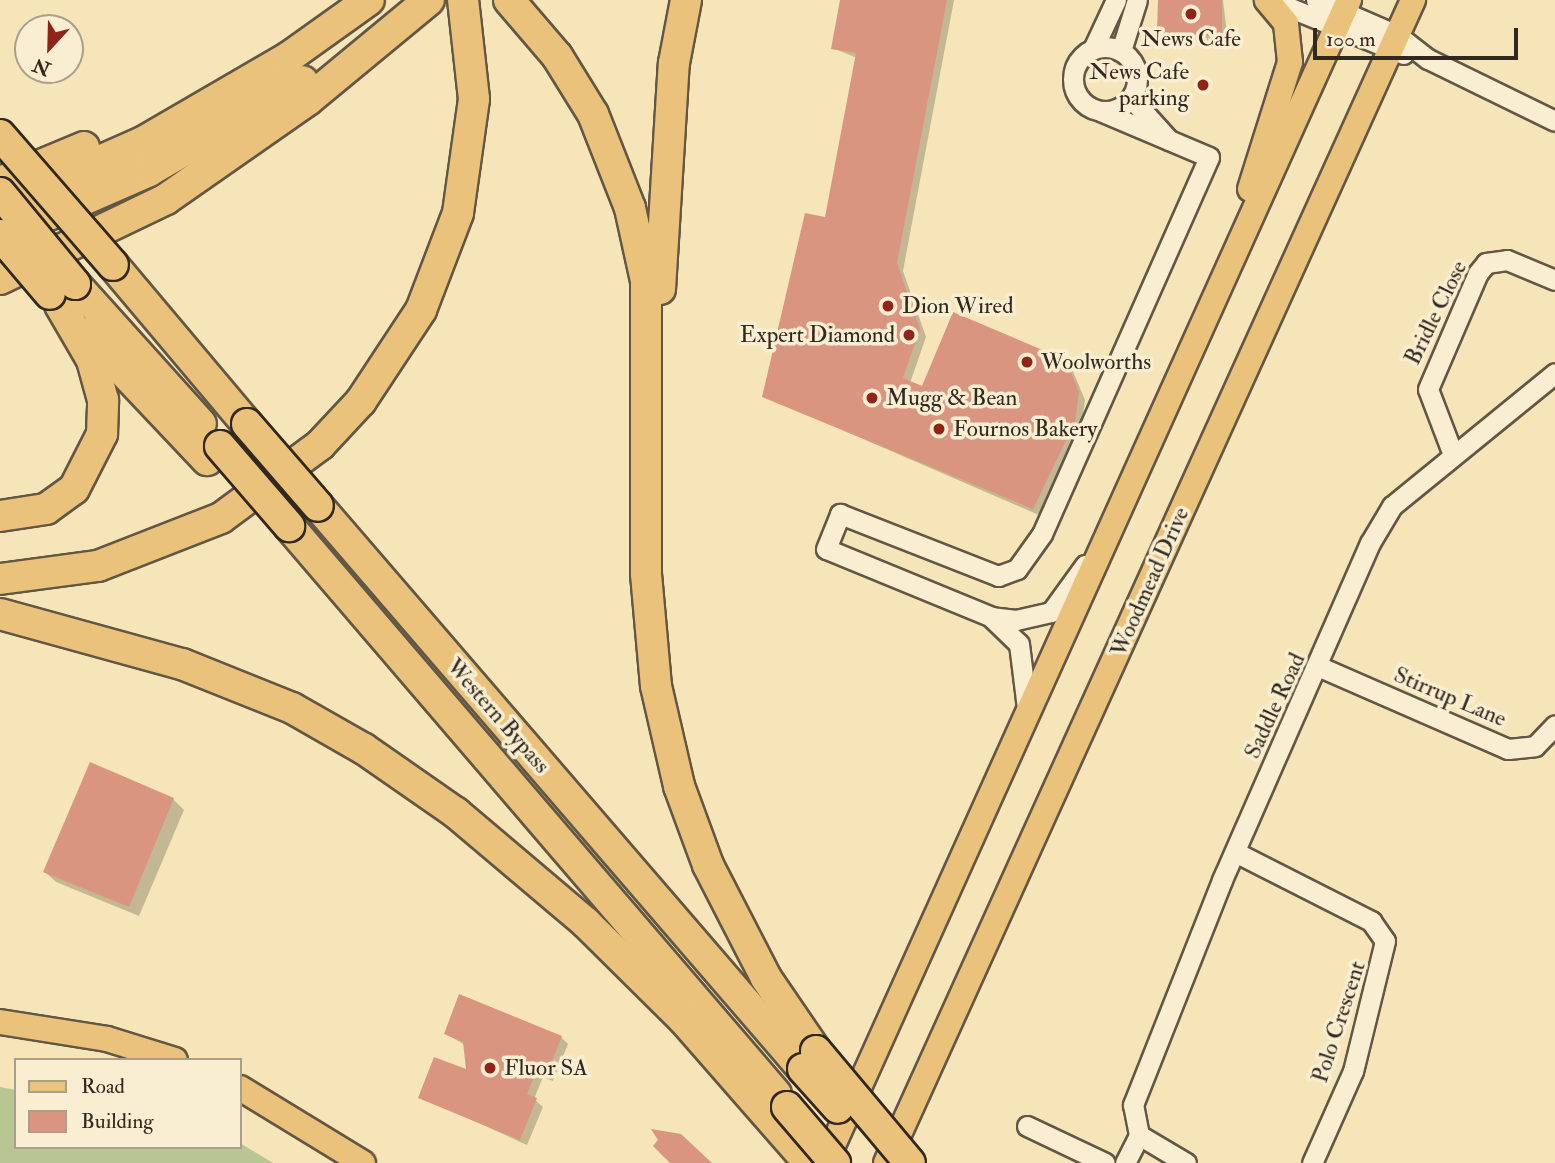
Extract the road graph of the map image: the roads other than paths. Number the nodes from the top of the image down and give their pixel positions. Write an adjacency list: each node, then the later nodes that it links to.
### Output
1 (369, 0): 17 (highway)
2 (409, 0): 25 (highway)
3 (429, 0): 26 (highway)
4 (463, 0): 35 (highway)
5 (686, 0): 34 (highway)
6 (1116, 0): 14 (street)
7 (1138, 0): 15 (street)
8 (1269, 0): 12 (street); 29 (main road)
9 (1316, 0): 12 (street)
10 (1413, 0): 13 (main road, Woodmead Drive)
11 (512, 3): 34 (highway)
12 (1343, 13): 13 (street); 29 (main road)
13 (1394, 42): 19 (street); 53 (main road, Woodmead Drive)
14 (1093, 49): 15 (street); 18 (street)
15 (1121, 51): 16 (street)
16 (1131, 98): 18 (street); 21 (street)
17 (219, 99): 22 (highway); 24 (highway)
18 (1100, 111): 21 (street)
19 (1555, 121)
20 (0, 135): 44 (highway, Western Bypass, bridge)
21 (1169, 140): 37 (street)
22 (0, 182)
23 (0, 193): 28 (highway, bridge)
24 (0, 205)
25 (0, 236): 28 (highway, bridge)
26 (0, 279)
27 (1555, 281): 31 (street, Bridle Close)
28 (61, 294): 33 (highway); 46 (highway, Western Bypass, bridge)
29 (1214, 300): 32 (main road)
30 (1555, 373): 31 (street, Saddle Road)
31 (1452, 452): 38 (street, Saddle Road)
32 (1118, 512): 37 (street); 39 (main road)
33 (0, 516)
34 (646, 574): 44 (highway)
35 (0, 579)
36 (0, 614): 46 (highway)
37 (992, 617): 39 (street)
38 (1320, 667): 40 (street, Stirrup Lane); 41 (street, Saddle Road)
39 (1024, 724): 51 (main road)
40 (1555, 725)
41 (1235, 852): 48 (street, Saddle Road); 58 (street, Polo Crescent)
42 (0, 1022): 43 (main road)
43 (169, 1058)
44 (810, 1060): 53 (highway, Western Bypass, bridge); 54 (highway, bridge)
45 (242, 1089): 49 (main road)
46 (782, 1116): 50 (highway); 52 (highway, Western Bypass, bridge)
47 (1027, 1126): 55 (street)
48 (1137, 1129): 56 (street, Saddle Road); 57 (street)
49 (363, 1163)
50 (809, 1163)
51 (825, 1163)
52 (835, 1163)
53 (886, 1163)
54 (910, 1163)
55 (1105, 1163)
56 (1125, 1163)
57 (1186, 1163)
58 (1312, 1163)

